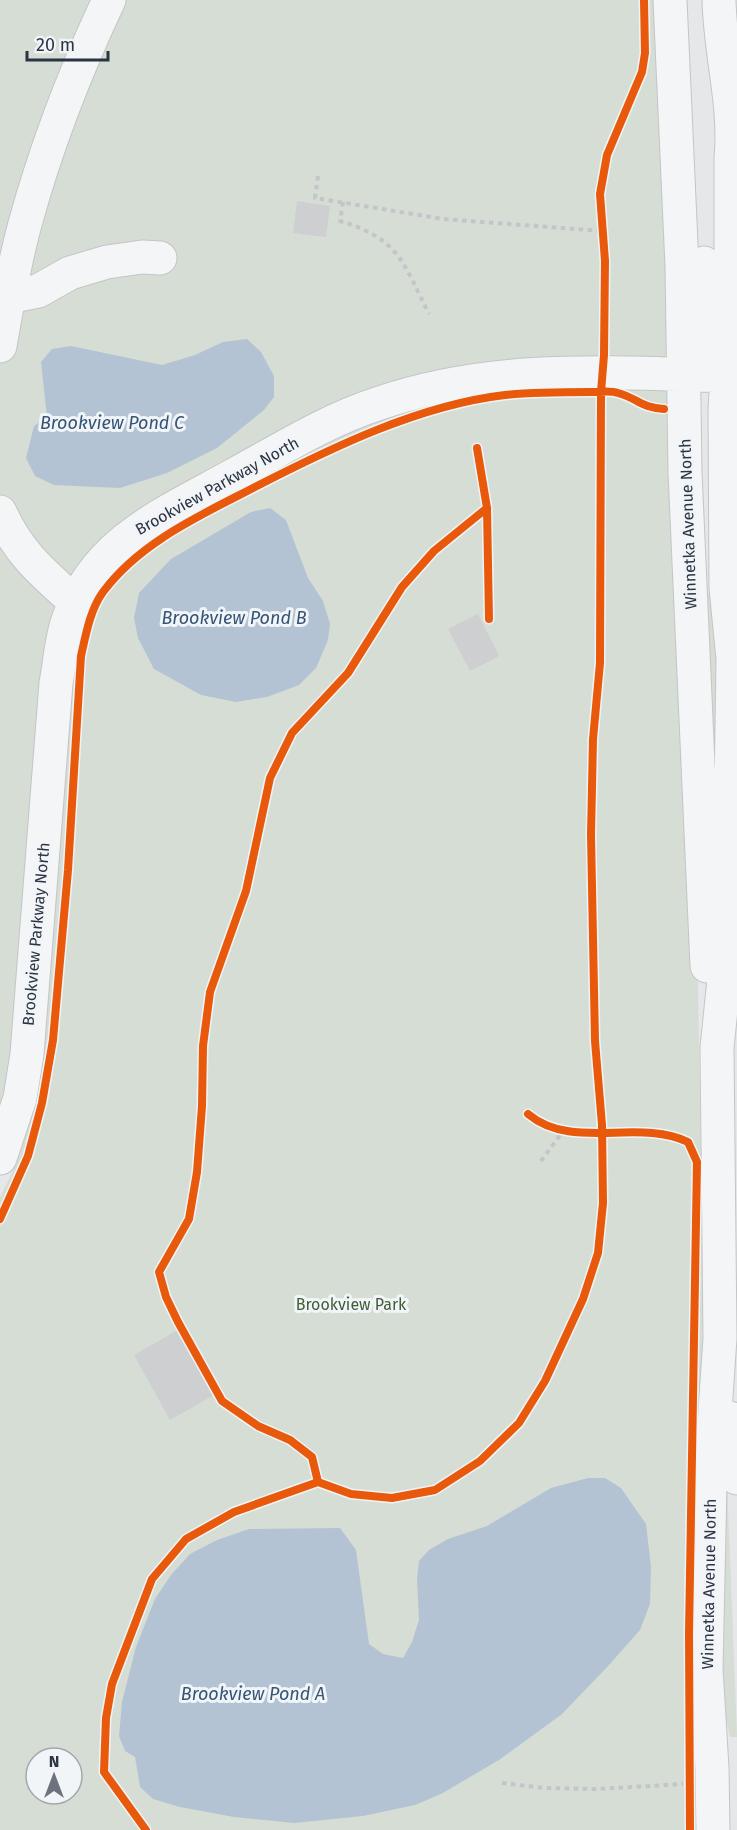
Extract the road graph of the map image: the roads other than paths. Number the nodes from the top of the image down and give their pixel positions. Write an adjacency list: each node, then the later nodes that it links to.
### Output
1 (110, 0): 5 (street)
2 (719, 0): 8 (street, Winnetka Avenue North)
3 (671, 14): 7 (street, Winnetka Avenue North); 8 (street)
4 (160, 258): 5 (street)
5 (8, 297): 6 (street)
6 (0, 346)
7 (684, 374): 8 (street, Brookview Parkway North); 10 (street, Brookview Parkway North); 11 (street, Winnetka Avenue North)
8 (732, 376): 11 (street, Winnetka Avenue North)
9 (0, 512): 10 (street)
10 (75, 602): 12 (street, Brookview Parkway North)
11 (717, 1048): 13 (street, Winnetka Avenue North)
12 (0, 1158)
13 (720, 1338): 14 (street, Winnetka Avenue North); 15 (street, Winnetka Avenue North)
14 (737, 1478)
15 (713, 1830)

